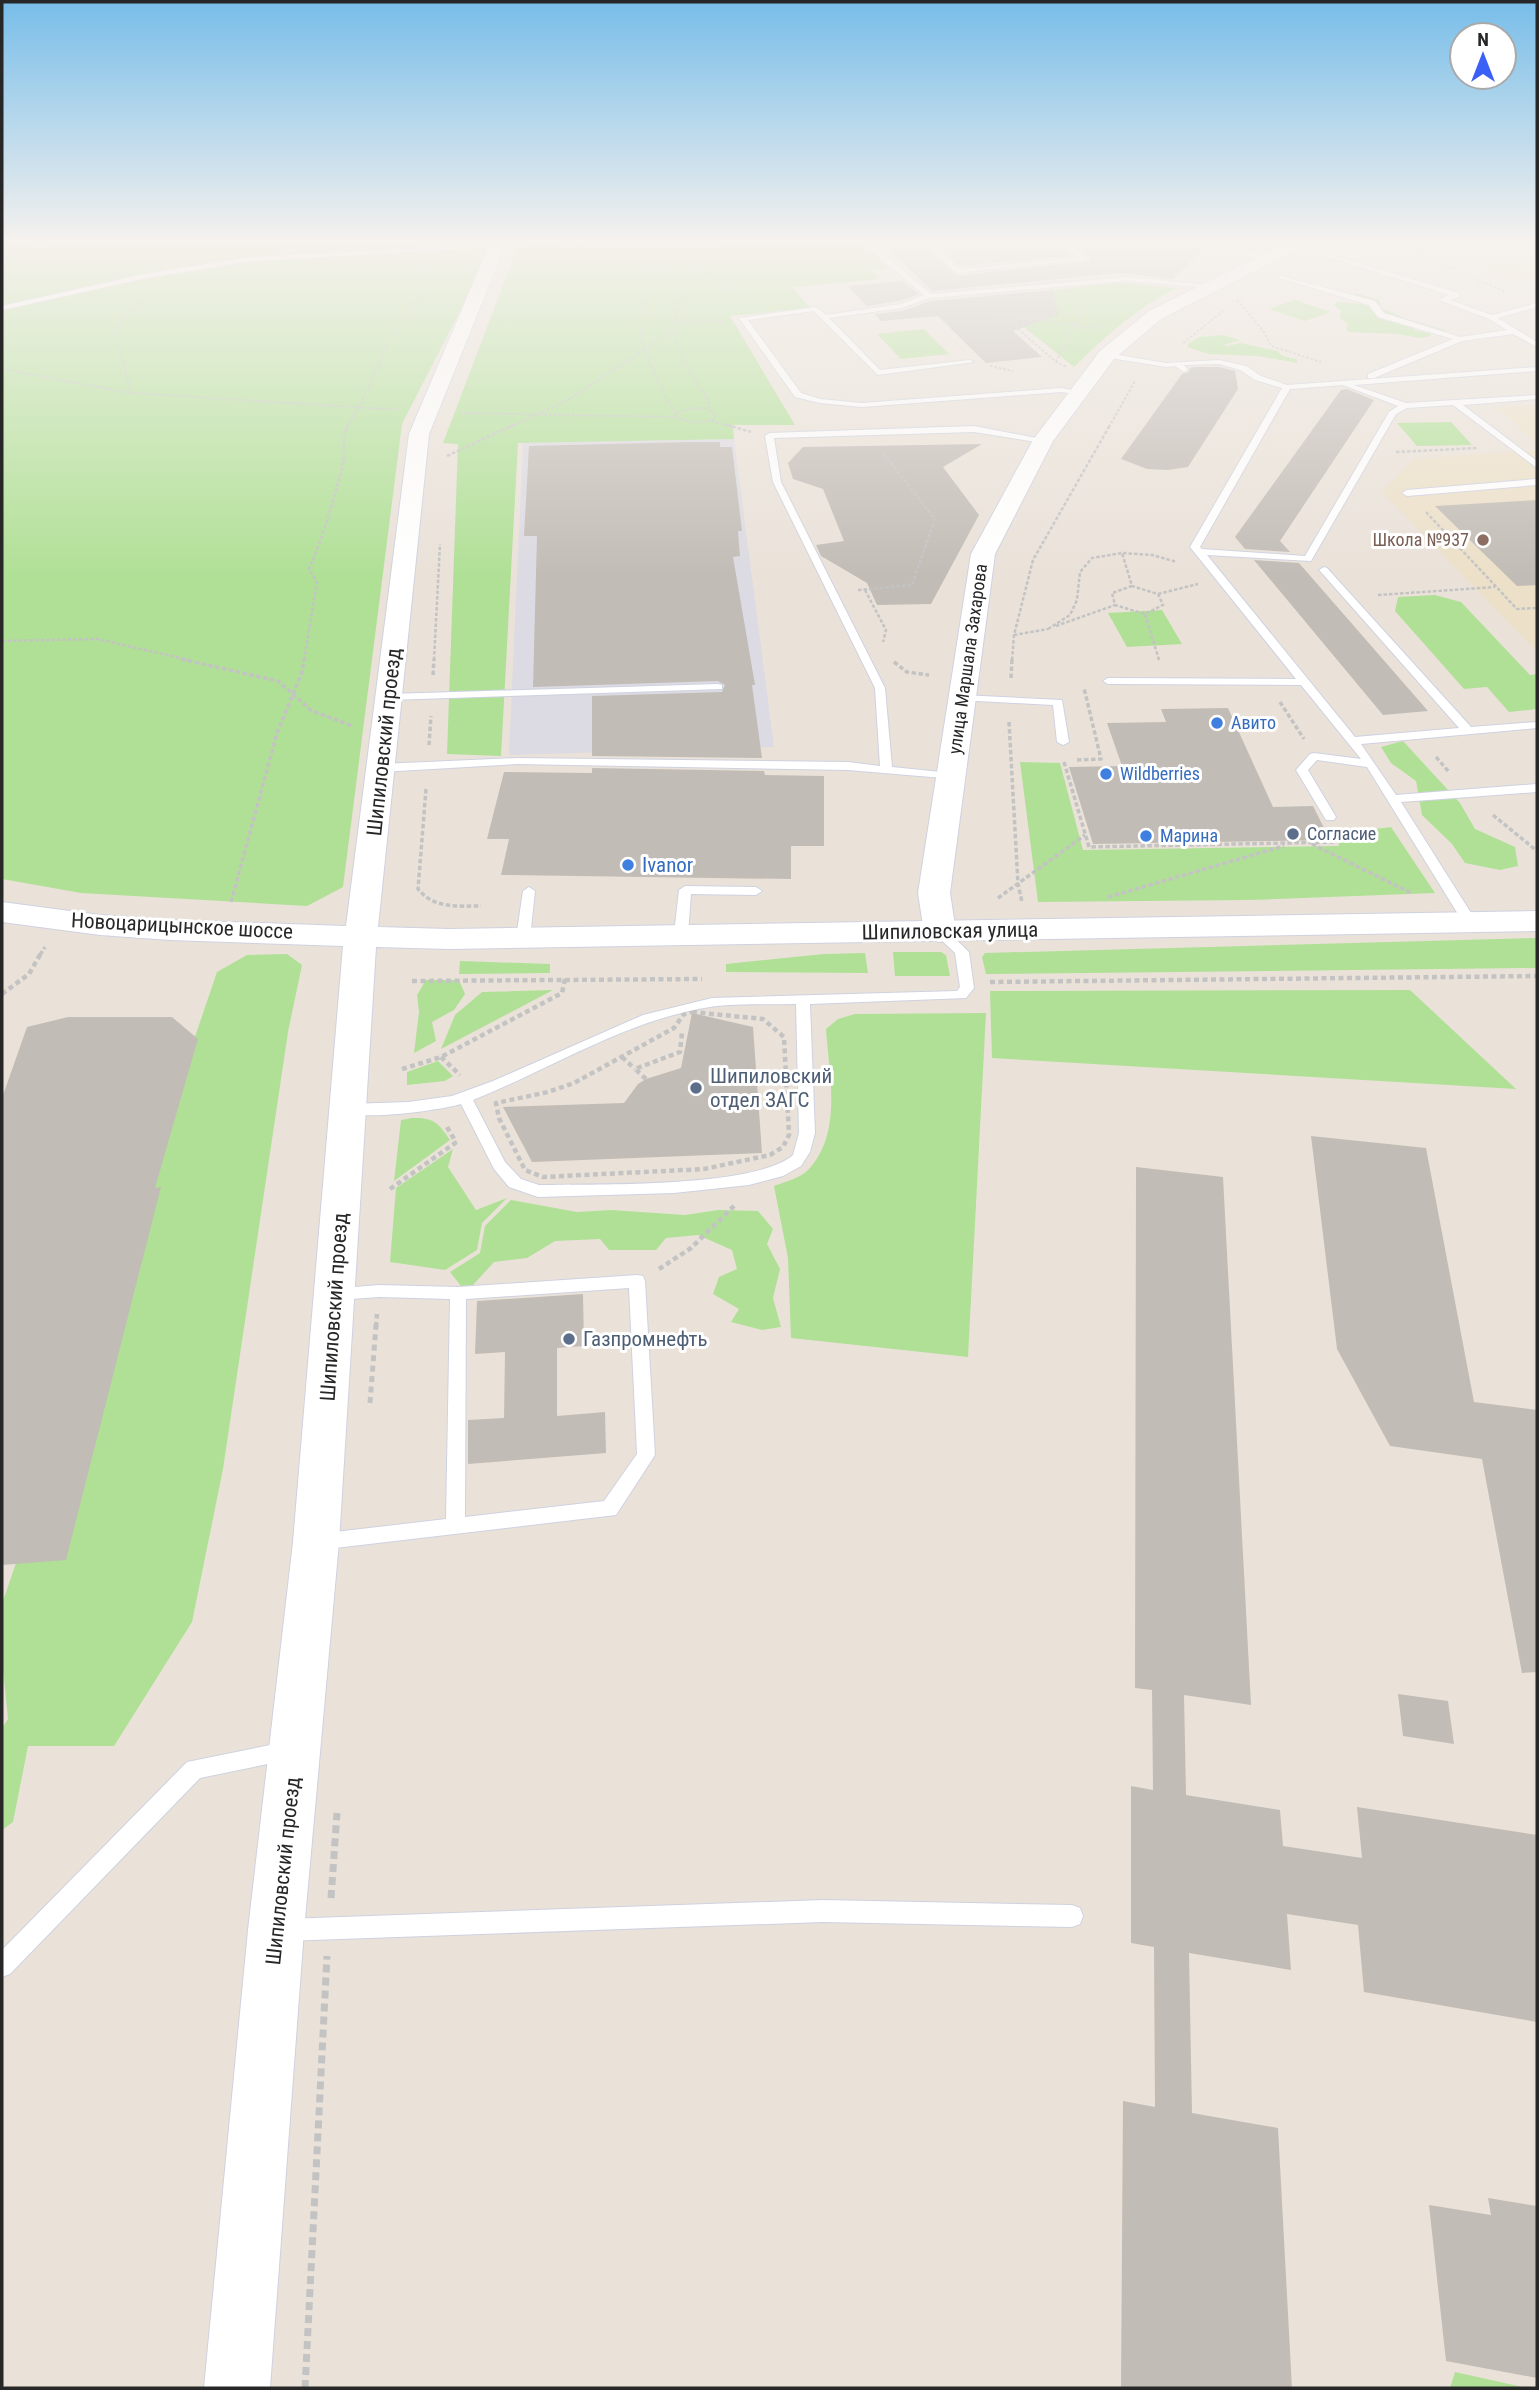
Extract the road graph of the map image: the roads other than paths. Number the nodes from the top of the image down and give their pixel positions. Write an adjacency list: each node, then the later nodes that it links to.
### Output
1 (453, 353): 26 (main road, Шипиловский проезд)
2 (768, 353): 13 (lane)
3 (858, 353): 7 (lane)
4 (1110, 353): 6 (main road, улица Маршала Захарова)
5 (1428, 353): 11 (lane)
6 (1107, 355): 8 (lane); 13 (main road, улица Маршала Захарова)
7 (970, 362)
8 (1177, 363): 10 (lane); 12 (lane)
9 (1537, 369): 11 (lane)
10 (1184, 370)
11 (1338, 382): 12 (lane); 16 (lane)
12 (1287, 387): 21 (lane)
13 (1078, 392): 17 (main road, улица Маршала Захарова)
14 (1537, 397): 15 (lane)
15 (1454, 402): 16 (lane); 18 (lane)
16 (1405, 406): 21 (lane)
17 (1043, 440): 27 (main road, улица Маршала Захарова); 34 (lane)
18 (1537, 465)
19 (1537, 482): 20 (lane)
20 (1407, 493)
21 (1199, 552): 24 (lane)
22 (1324, 570): 29 (lane)
23 (1108, 681): 24 (lane)
24 (1306, 682): 30 (lane)
25 (718, 687): 26 (lane)
26 (389, 697): 33 (main road, Шипиловский проезд)
27 (962, 698): 31 (lane); 35 (main road, улица Маршала Захарова)
28 (1537, 725): 29 (lane)
29 (1468, 731): 30 (lane)
30 (1352, 741): 32 (lane)
31 (1063, 742)
32 (1371, 764): 37 (lane); 38 (lane)
33 (381, 768): 34 (lane); 46 (main road, Шипиловский проезд)
34 (886, 771): 35 (lane)
35 (951, 777): 44 (main road, улица Маршала Захарова)
36 (1537, 788): 37 (lane)
37 (1394, 799): 43 (lane)
38 (1330, 817)
39 (529, 891): 47 (lane)
40 (756, 891): 45 (lane)
41 (2, 912): 46 (main road, Новоцарицынское шоссе)
42 (1537, 921): 43 (main road, Шипиловская улица)
43 (1471, 924): 44 (main road, Шипиловская улица)
44 (940, 932): 45 (main road, Шипиловская улица); 48 (lane)
45 (681, 934): 47 (main road, Шипиловская улица)
46 (362, 935): 47 (main road, Шипиловская улица); 50 (main road, Шипиловский проезд)
47 (523, 938)
48 (803, 1000): 49 (lane); 49 (lane)
49 (465, 1098): 50 (lane)
50 (349, 1109): 52 (main road, Шипиловский проезд)
51 (458, 1293): 52 (lane); 53 (lane); 53 (lane)
52 (334, 1295): 54 (main road, Шипиловский проезд)
53 (455, 1525): 54 (lane)
54 (316, 1542): 55 (main road, Шипиловский проезд)
55 (296, 1750): 57 (main road, Шипиловский проезд); 58 (lane)
56 (1072, 1916): 57 (lane)
57 (302, 1929): 59 (main road, Шипиловский проезд)
58 (2, 1966)
59 (237, 2388)

